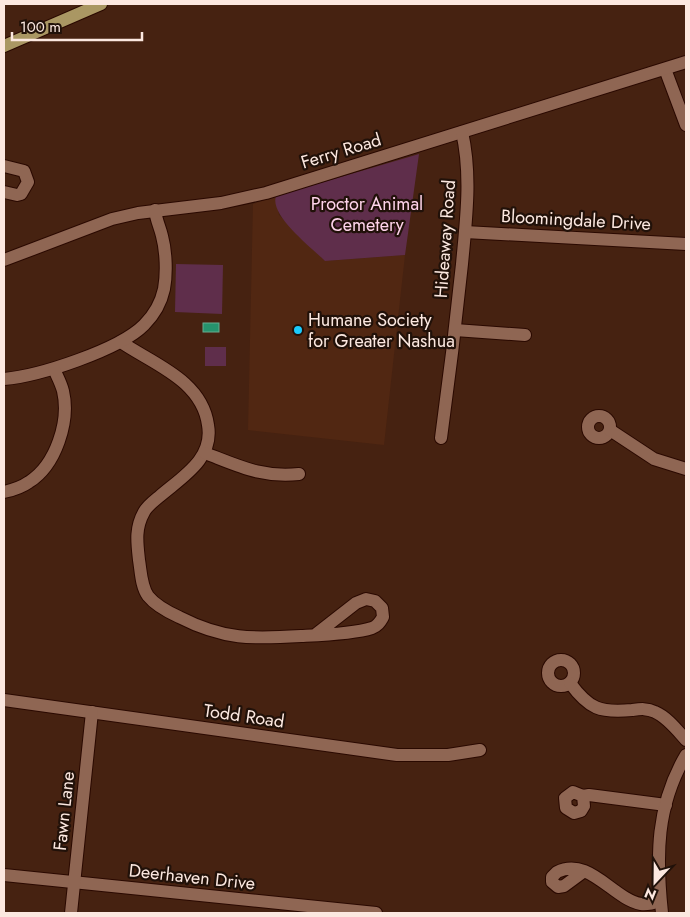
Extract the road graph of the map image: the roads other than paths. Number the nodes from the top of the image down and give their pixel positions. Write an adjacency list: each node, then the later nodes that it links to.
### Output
1 (101, 4): 2 (main road)
2 (4, 46)
3 (686, 62): 4 (street, Ferry Road)
4 (664, 69): 5 (street); 6 (street, Ferry Road)
5 (686, 125)
6 (462, 132): 9 (street, Ferry Road); 10 (street, Hideaway Road)
7 (4, 166): 8 (street)
8 (4, 192)
9 (161, 210): 12 (street, Ferry Road); 15 (street)
10 (465, 232): 11 (street, Bloomingdale Drive); 13 (street, Hideaway Road)
11 (686, 244)
12 (4, 260)
13 (456, 330): 14 (street); 19 (street, Hideaway Road)
14 (525, 335)
15 (121, 342): 16 (street); 20 (street)
16 (54, 369): 17 (street); 23 (street)
17 (4, 379)
18 (610, 430): 21 (street)
19 (441, 438)
20 (205, 453): 22 (street); 24 (street)
21 (686, 469)
22 (299, 474)
23 (4, 492)
24 (315, 635): 24 (street)
25 (570, 683): 28 (street)
26 (4, 700): 27 (street, Todd Road)
27 (92, 712): 29 (street, Todd Road); 35 (street, Fawn Lane)
28 (686, 740)
29 (480, 750)
30 (686, 755): 32 (street)
31 (583, 796): 32 (street)
32 (666, 805): 36 (street)
33 (583, 872): 36 (street)
34 (4, 875): 35 (street, Deerhaven Drive)
35 (74, 882): 37 (street, Fawn Lane); 38 (street, Deerhaven Drive)
36 (661, 907)
37 (70, 913)
38 (376, 913)

